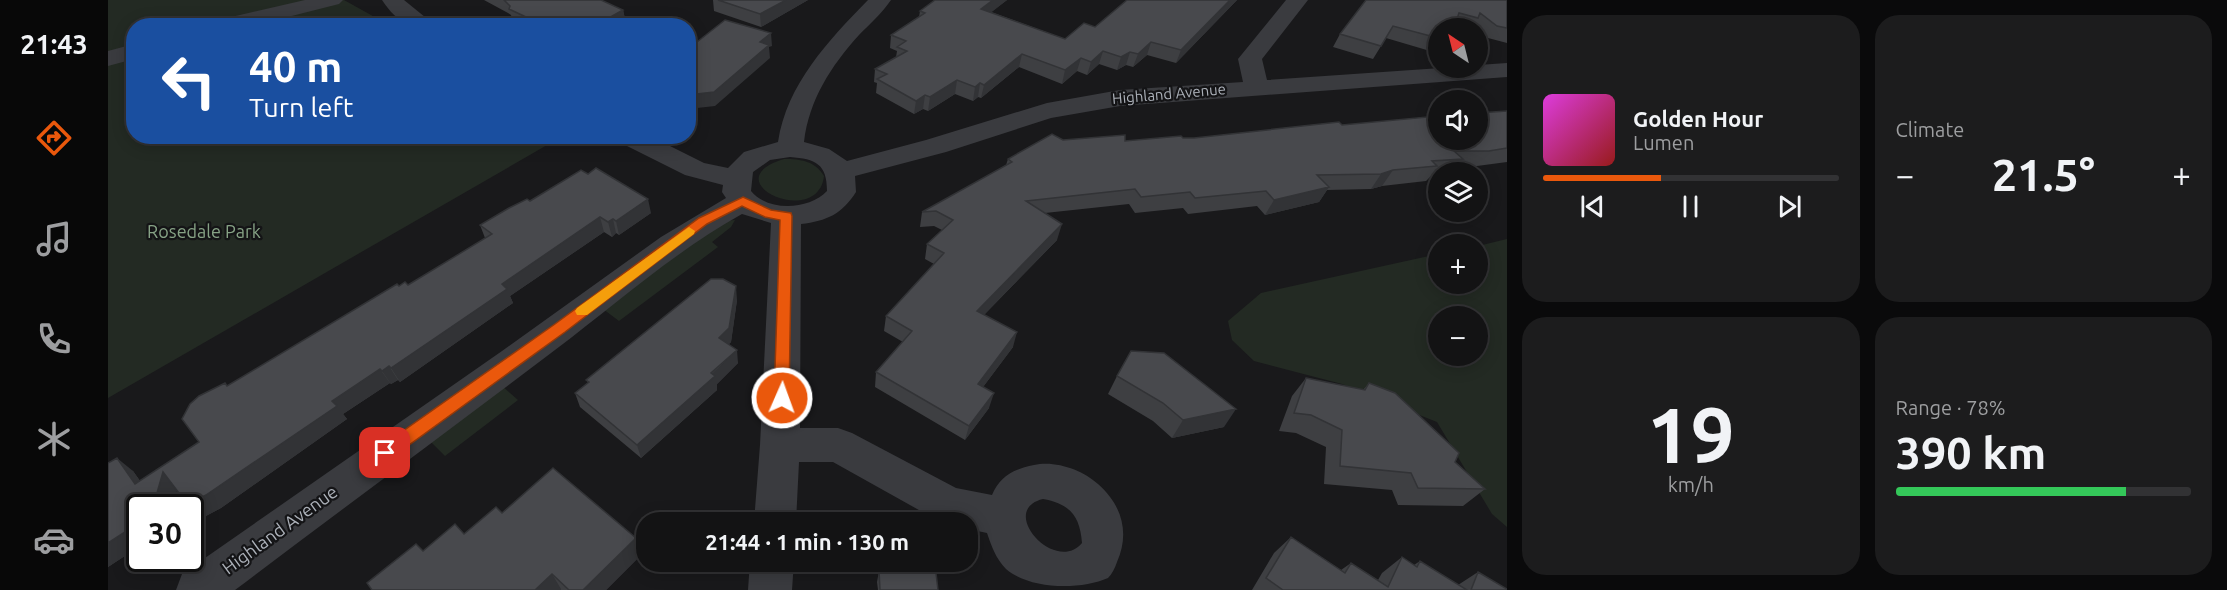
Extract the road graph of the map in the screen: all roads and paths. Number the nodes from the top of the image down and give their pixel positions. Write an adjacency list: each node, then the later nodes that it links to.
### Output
1 (332, 0): 5 (street)
2 (393, 0): 6 (street)
3 (880, 0): 12 (street)
4 (1297, 0): 10 (street)
5 (256, 18)
6 (411, 18)
7 (126, 53): 8 (street)
8 (108, 59)
9 (1507, 70): 10 (street, Highland Avenue)
10 (1256, 87): 13 (street, Highland Avenue)
11 (644, 144): 14 (street)
12 (790, 148): 13 (street); 14 (street)
13 (840, 171): 15 (street)
14 (740, 190): 15 (street); 20 (street, Highland Avenue)
15 (786, 216): 16 (street)
16 (780, 445): 17 (street); 18 (street)
17 (776, 512)
18 (1004, 517)
19 (771, 572): 21 (street)
20 (198, 590)
21 (770, 590)

